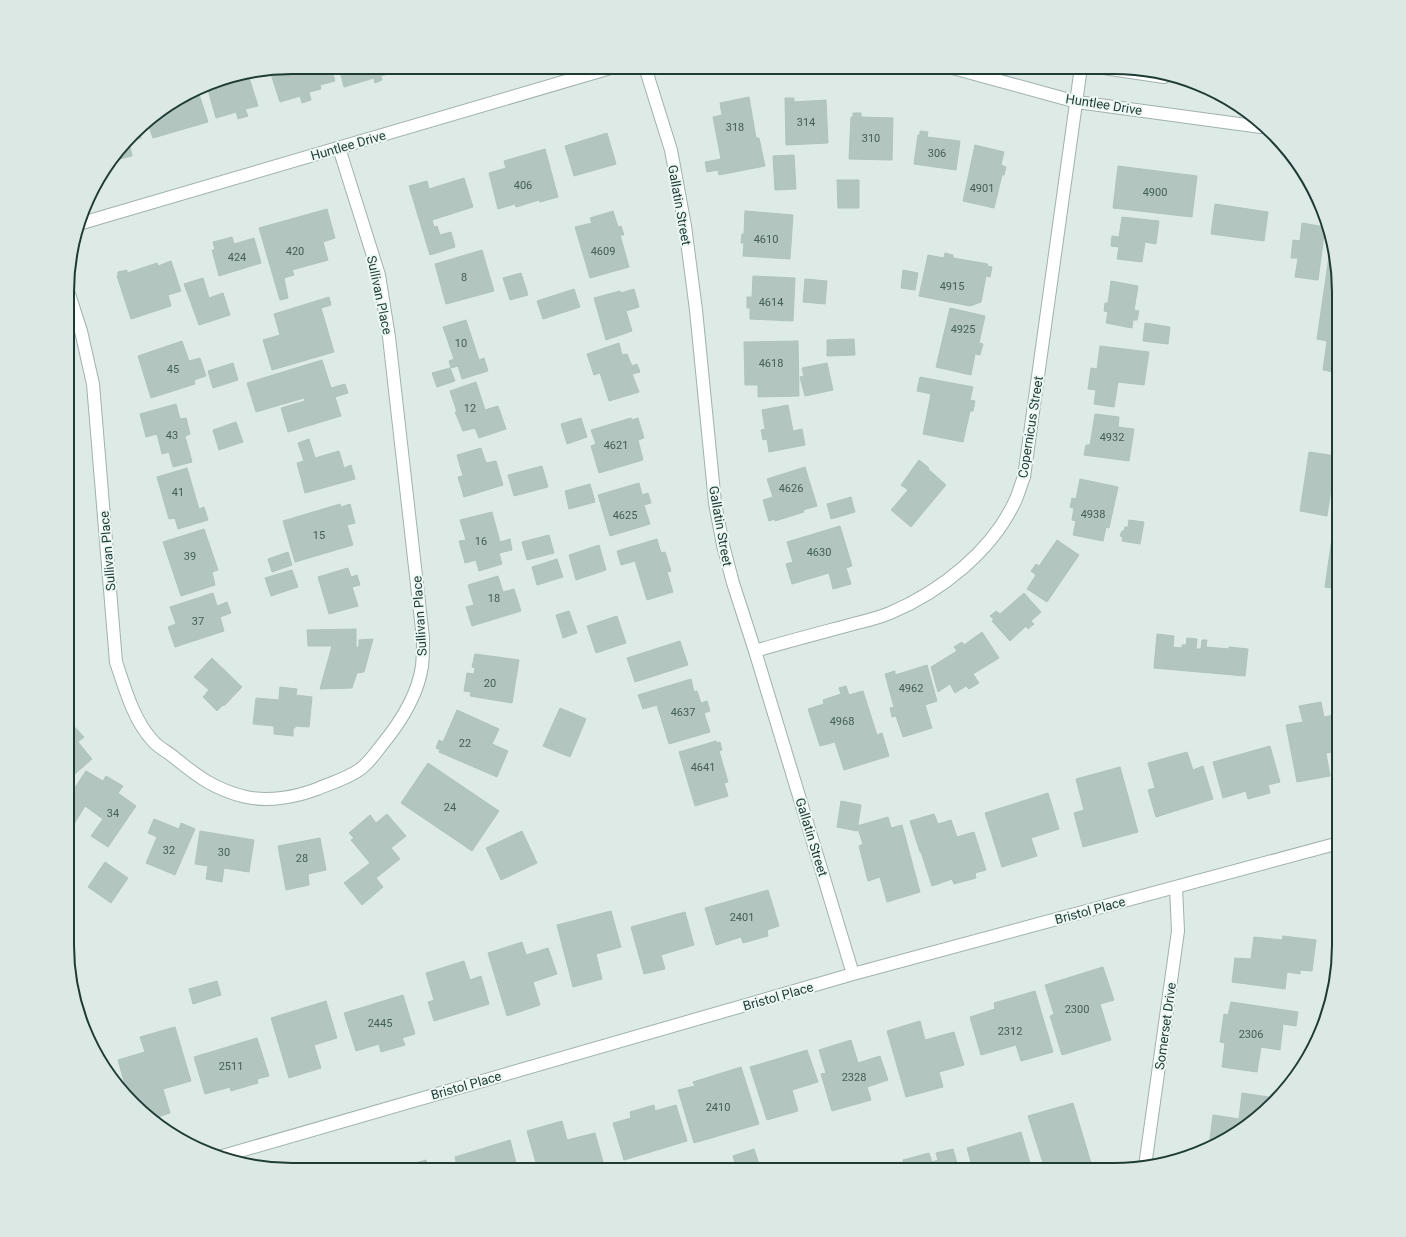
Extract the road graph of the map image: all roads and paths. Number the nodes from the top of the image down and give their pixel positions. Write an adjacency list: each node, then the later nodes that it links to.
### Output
1 (590, 74): 7 (street, Huntlee Drive)
2 (647, 74): 10 (street, Gallatin Street)
3 (975, 74): 5 (street, Huntlee Drive)
4 (1080, 74): 5 (street, Copernicus Street)
5 (1077, 102): 6 (street, Huntlee Drive); 10 (street, Copernicus Street)
6 (1256, 126)
7 (338, 148): 8 (street, Huntlee Drive); 9 (street, Sullivan Place)
8 (86, 222)
9 (74, 308)
10 (755, 651): 13 (street, Gallatin Street)
11 (1332, 844): 12 (street, Bristol Place)
12 (1176, 887): 13 (street, Bristol Place); 15 (street, Somerset Drive)
13 (853, 974): 14 (street, Bristol Place)
14 (230, 1154)
15 (1146, 1161)

